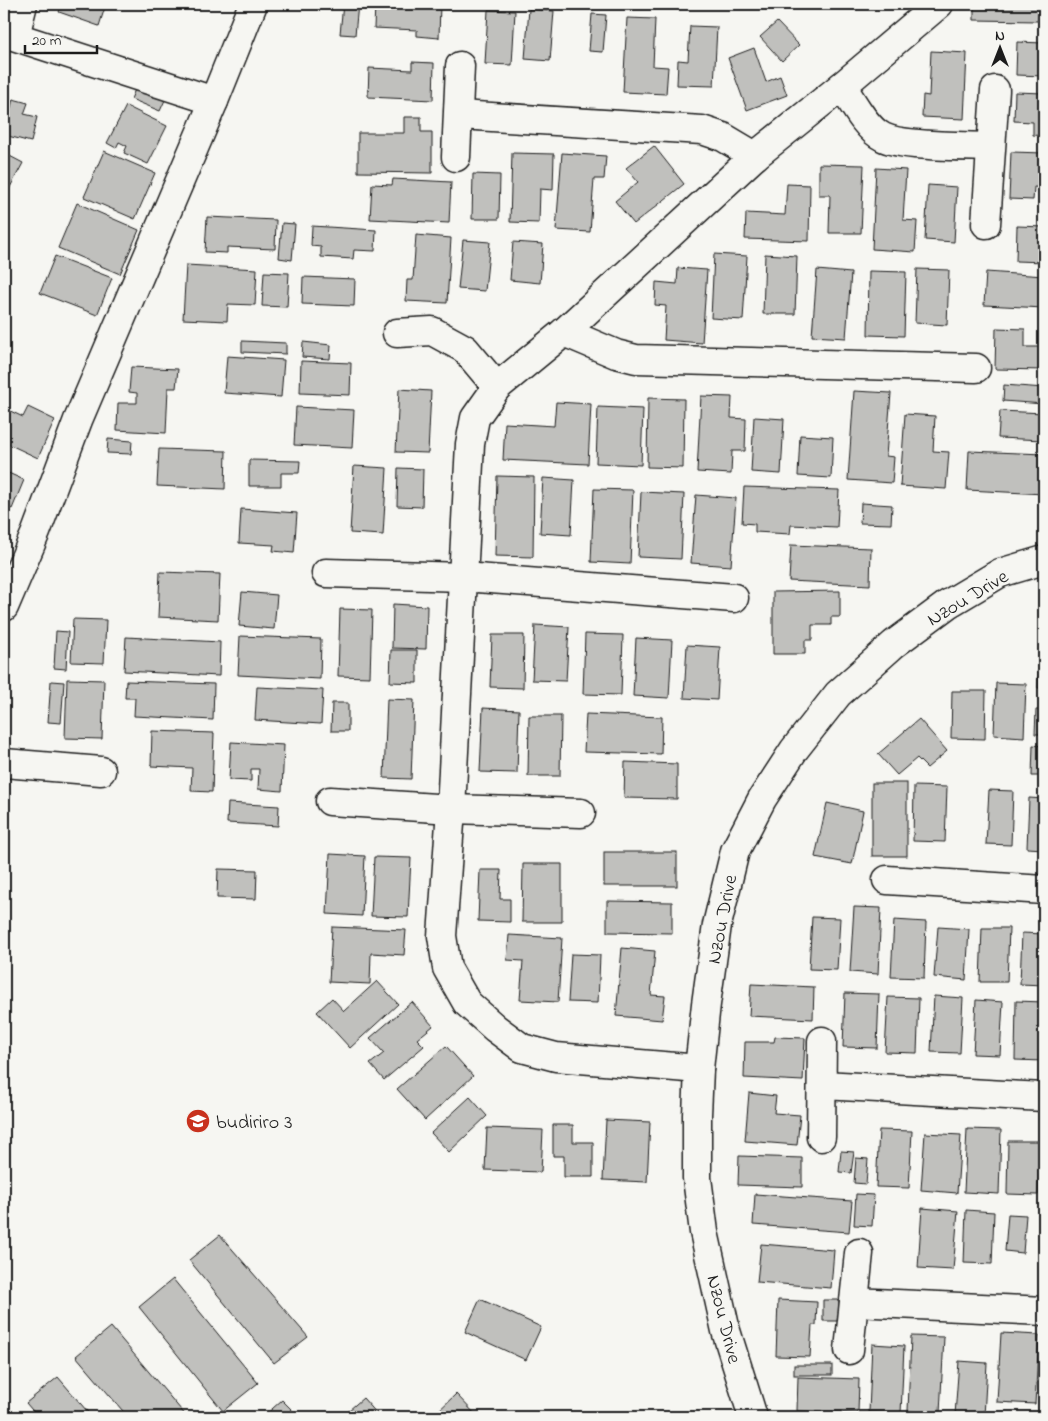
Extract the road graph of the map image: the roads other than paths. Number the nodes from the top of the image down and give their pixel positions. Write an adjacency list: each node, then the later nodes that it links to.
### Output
1 (23, 4): 4 (street)
2 (253, 4): 8 (street)
3 (938, 4): 6 (street)
4 (10, 35): 8 (street)
5 (460, 66): 9 (street)
6 (842, 86): 10 (street); 11 (street)
7 (995, 90): 10 (street)
8 (214, 101): 22 (street)
9 (459, 115): 11 (street); 12 (street)
10 (990, 147): 13 (street)
11 (755, 156): 14 (street)
12 (456, 157)
13 (986, 224)
14 (564, 332): 16 (street); 17 (street)
15 (397, 333): 17 (street)
16 (976, 368)
17 (497, 387): 20 (street)
18 (1044, 560): 31 (street, Nzou Drive)
19 (326, 573): 20 (street)
20 (464, 577): 21 (street); 26 (street)
21 (734, 598)
22 (4, 607)
23 (4, 763): 24 (street)
24 (101, 771)
25 (330, 802): 26 (street)
26 (451, 809): 27 (street); 31 (street)
27 (581, 813)
28 (887, 880): 29 (street)
29 (1044, 890)
30 (822, 1041): 32 (street)
31 (699, 1068): 39 (street, Nzou Drive)
32 (823, 1085): 33 (street); 34 (street)
33 (1044, 1097)
34 (821, 1137)
35 (860, 1253): 36 (street)
36 (854, 1302): 37 (street); 38 (street)
37 (1044, 1311)
38 (849, 1350)
39 (753, 1417)

